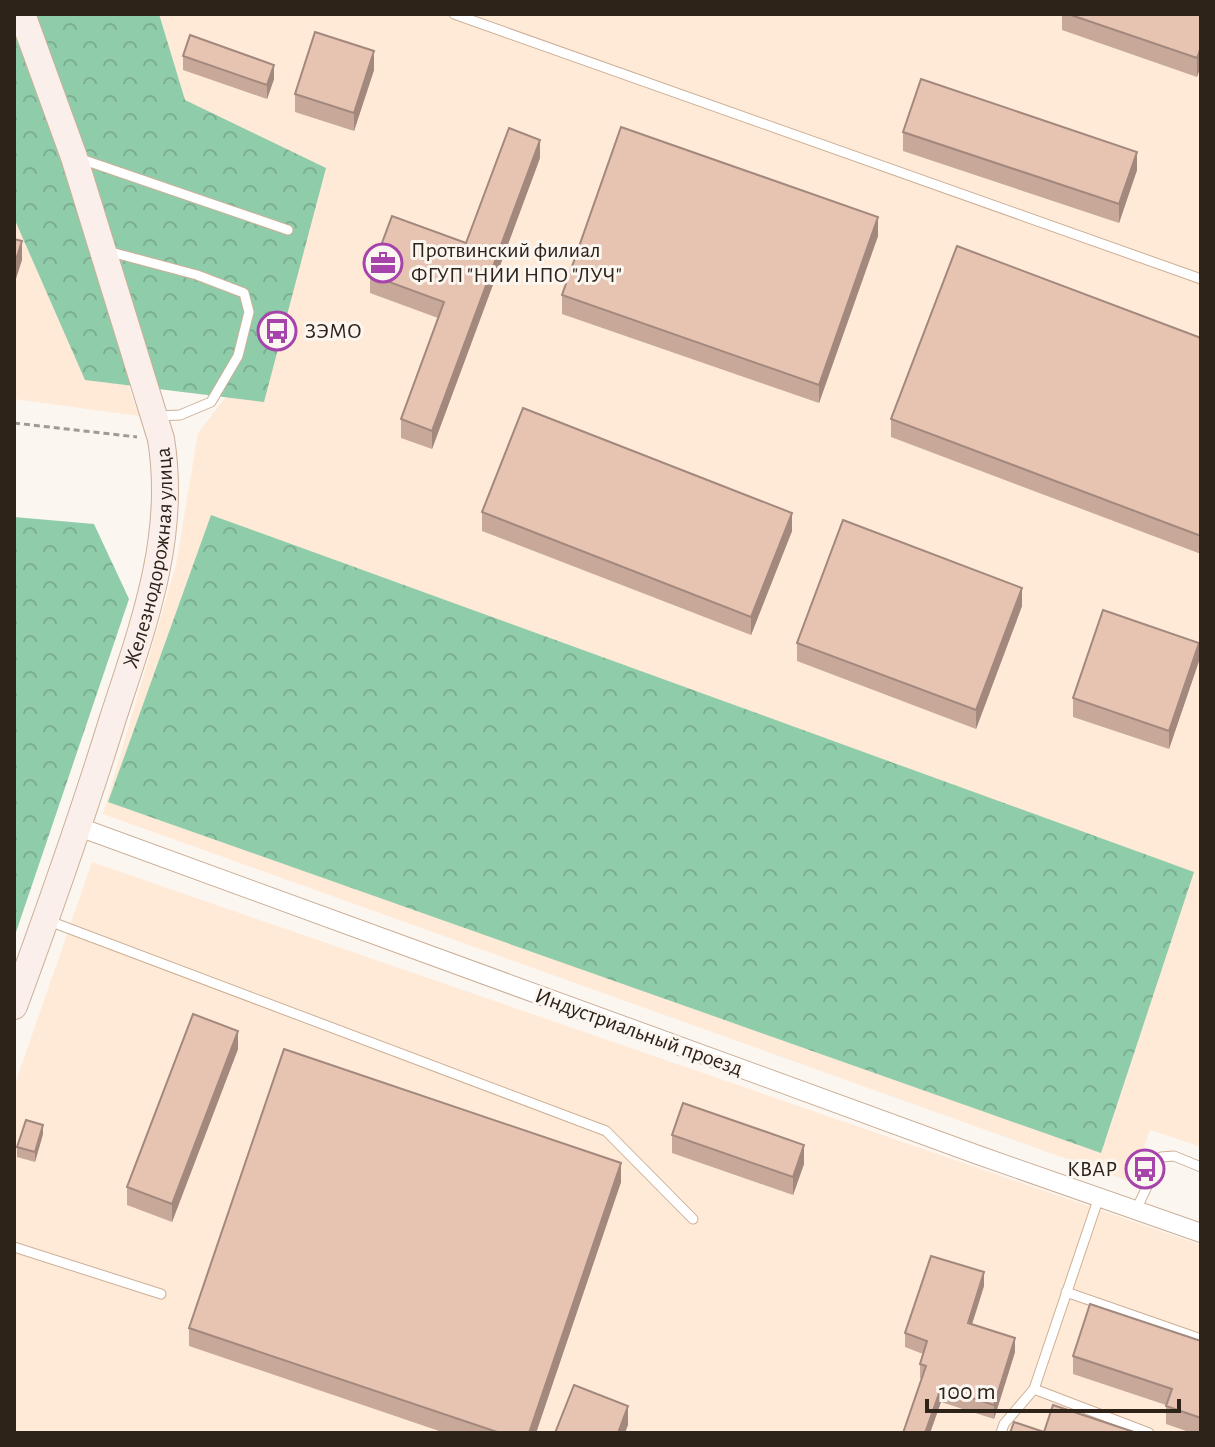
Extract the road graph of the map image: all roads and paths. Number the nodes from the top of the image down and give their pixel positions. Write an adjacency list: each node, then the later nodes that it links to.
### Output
1 (22, 14): 3 (street, Железнодорожная улица)
2 (454, 14): 6 (lane)
3 (74, 157): 4 (lane); 5 (street, Железнодорожная улица)
4 (288, 230)
5 (103, 250): 8 (street, Железнодорожная улица); 8 (lane)
6 (1201, 279)
7 (14, 423): 8 (path)
8 (158, 428): 9 (street, Железнодорожная улица)
9 (79, 827): 10 (street, Железнодорожная улица); 13 (street, Индустриальный проезд)
10 (45, 920): 11 (street, Железнодорожная улица); 15 (lane)
11 (14, 1006)
12 (1201, 1167): 14 (lane)
13 (1099, 1197): 14 (street, Индустриальный проезд); 18 (lane)
14 (1136, 1210): 16 (street, Индустриальный проезд)
15 (693, 1219)
16 (1201, 1233)
17 (14, 1247): 19 (lane)
18 (1066, 1292): 20 (lane); 21 (lane)
19 (161, 1294)
20 (1201, 1339)
21 (1034, 1389): 22 (lane); 23 (lane)
22 (1001, 1433)
23 (1149, 1433)

